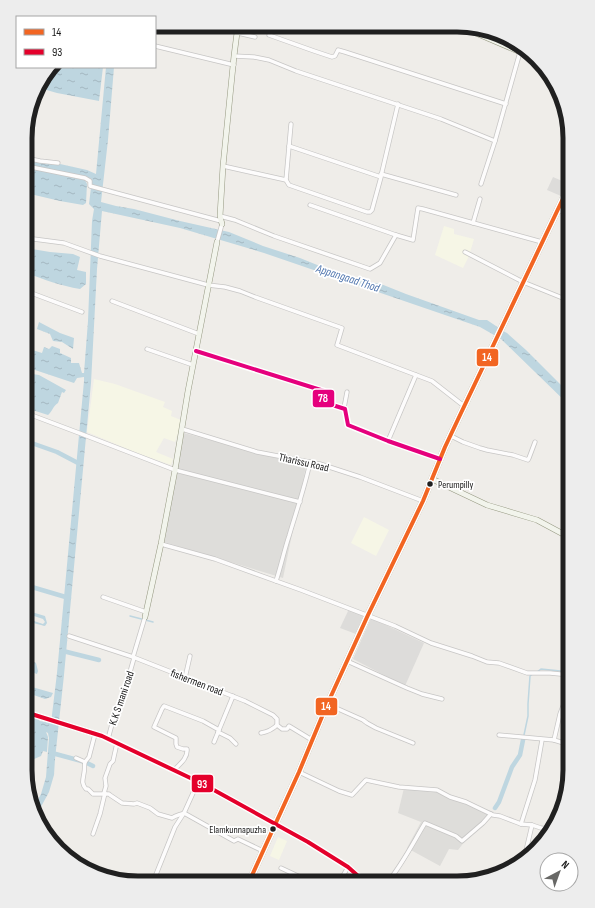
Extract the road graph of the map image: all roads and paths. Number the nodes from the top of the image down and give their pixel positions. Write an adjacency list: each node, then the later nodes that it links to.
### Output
1 (238, 33): 3 (street); 8 (street)
2 (269, 35): 11 (street)
3 (255, 37)
4 (496, 40): 6 (street)
5 (156, 46): 9 (street)
6 (514, 49)
7 (520, 53): 11 (street)
8 (234, 56): 9 (street); 10 (street)
9 (234, 65): 17 (street)
10 (398, 104): 13 (street); 19 (street)
11 (506, 104): 13 (street)
12 (291, 124): 14 (street)
13 (495, 141): 21 (street)
14 (289, 146): 19 (street); 20 (street)
15 (32, 159): 16 (street)
16 (58, 163)
17 (223, 166): 20 (street); 28 (street)
18 (32, 167): 28 (street)
19 (381, 175): 20 (street); 22 (street)
20 (286, 180)
21 (481, 184)
22 (456, 195)
23 (480, 198): 29 (street)
24 (563, 199): 26 (main road)
25 (310, 205): 30 (street)
26 (558, 210): 27 (street); 33 (main road)
27 (563, 212)
28 (221, 220): 30 (street); 32 (street)
29 (473, 223): 30 (street); 33 (street)
30 (396, 235)
31 (32, 239): 36 (street)
32 (217, 242): 36 (street)
33 (542, 242): 35 (main road)
34 (465, 252): 35 (street)
35 (524, 282): 38 (street); 47 (main road)
36 (208, 285): 41 (street); 45 (street)
37 (32, 293): 40 (street)
38 (563, 298)
39 (112, 301): 41 (street)
40 (82, 312)
41 (199, 334): 43 (street)
42 (147, 350): 44 (street)
43 (196, 351): 44 (street); 48 (street)
44 (193, 365): 50 (street)
45 (416, 375): 47 (street); 52 (street)
46 (347, 392): 48 (street)
47 (464, 406): 51 (main road)
48 (345, 409): 52 (street)
49 (32, 415): 56 (street)
50 (182, 429): 55 (street, Tharissu Road); 56 (street)
51 (451, 436): 53 (street); 54 (main road)
52 (388, 441): 54 (street)
53 (535, 442)
54 (440, 459): 57 (main road)
55 (310, 462): 58 (street, Tharissu Road); 59 (street)
56 (175, 470): 59 (street); 61 (street)
57 (432, 479): 58 (main road); 60 (street)
58 (423, 500): 64 (main road)
59 (300, 502): 62 (street)
60 (563, 535)
61 (161, 544): 62 (street); 65 (street)
62 (276, 581): 64 (street)
63 (103, 597): 65 (street)
64 (368, 615): 69 (main road); 70 (street)
65 (145, 617): 68 (street, K.K S mani road)
66 (69, 636): 68 (street, fishermen road)
67 (190, 656): 71 (street)
68 (133, 658): 71 (street, fishermen road); 82 (street, K.K S mani road)
69 (347, 661): 73 (street); 74 (main road)
70 (563, 674)
71 (185, 678): 72 (street, fishermen road)
72 (233, 696): 77 (street, fishermen road); 78 (street)
73 (442, 699)
74 (327, 704): 83 (main road); 88 (street)
75 (563, 706): 85 (street)
76 (32, 714): 80 (street)
77 (277, 725): 79 (street); 83 (street)
78 (219, 731): 86 (street); 90 (street); 93 (street)
79 (262, 733)
80 (94, 734): 82 (street); 92 (street)
81 (499, 735): 84 (street)
82 (108, 739): 87 (street)
83 (312, 740): 94 (main road)
84 (542, 740): 85 (street); 98 (street)
85 (554, 740): 89 (street)
86 (214, 742)
87 (117, 743): 93 (street); 96 (street)
88 (413, 743)
89 (563, 743)
90 (236, 744)
91 (76, 758): 92 (street)
92 (85, 763): 96 (street)
93 (174, 770): 95 (street)
94 (299, 772): 100 (street); 101 (main road)
95 (198, 782): 99 (street); 101 (street)
96 (105, 793): 99 (street); 105 (street)
97 (520, 808): 98 (street)
98 (525, 810): 102 (street)
99 (184, 813): 107 (street); 110 (street)
100 (491, 814): 102 (street); 115 (street)
101 (275, 824): 107 (main road); 108 (street)
102 (521, 824): 103 (street)
103 (532, 825): 104 (street); 106 (street)
104 (545, 828)
105 (93, 834)
106 (526, 850)
107 (263, 851): 111 (main road)
108 (348, 867): 113 (street); 114 (street)
109 (281, 868): 112 (street)
110 (155, 876)
111 (252, 876)
112 (298, 876)
113 (343, 876)
114 (358, 876)
115 (393, 876)

